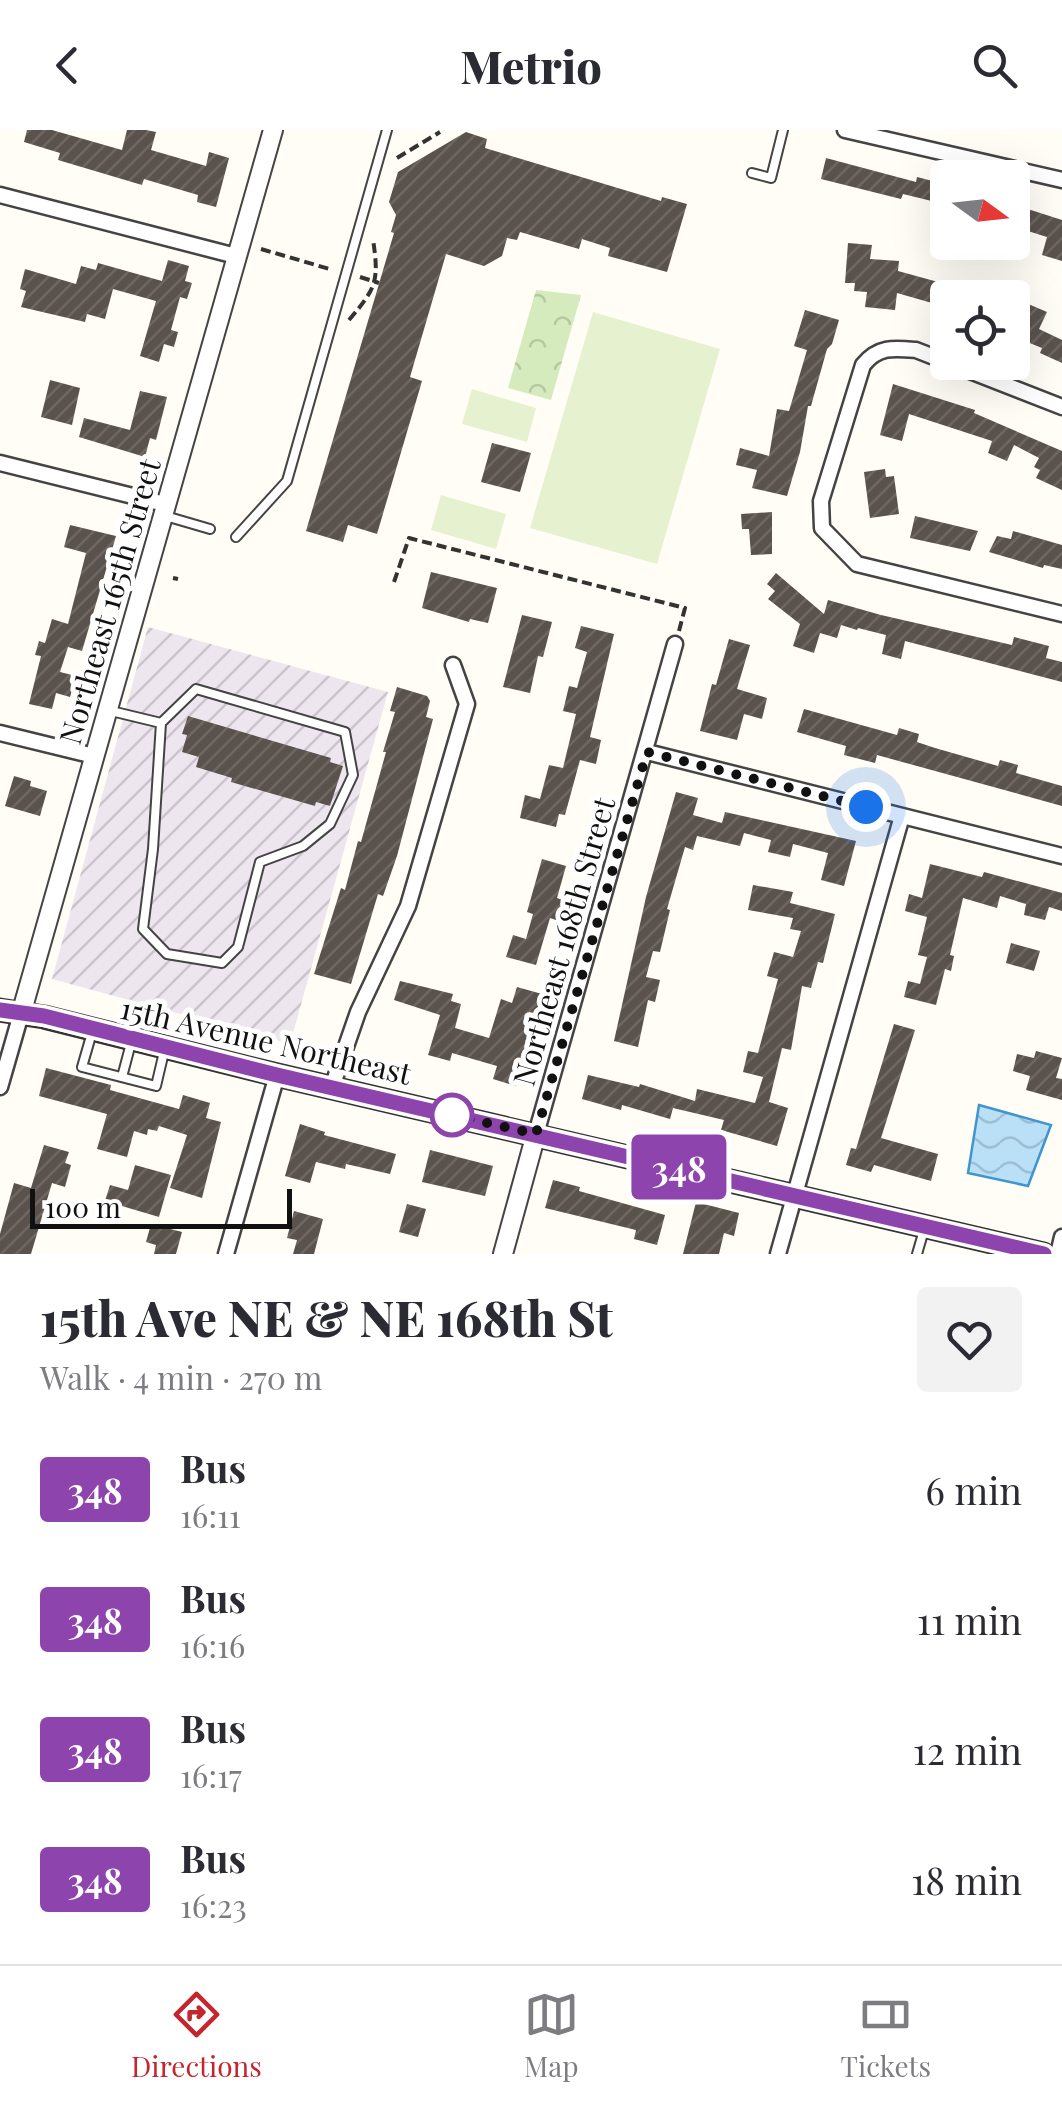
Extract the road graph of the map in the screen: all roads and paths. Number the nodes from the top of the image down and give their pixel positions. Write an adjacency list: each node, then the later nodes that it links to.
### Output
1 (272, 130): 12 (street, Northeast 165th Street)
2 (387, 130): 23 (lane)
3 (784, 130): 7 (lane)
4 (845, 130): 8 (street)
5 (440, 132): 6 (path)
6 (397, 158)
7 (752, 173)
8 (1062, 180)
9 (0, 195): 12 (street)
10 (373, 238): 15 (path)
11 (261, 248): 13 (path)
12 (236, 256): 21 (street, Northeast 165th Street)
13 (338, 271)
14 (360, 277): 15 (path)
15 (377, 282): 16 (path)
16 (350, 320)
17 (1062, 407): 25 (street)
18 (0, 463): 21 (street)
19 (160, 468): 20 (path)
20 (142, 482)
21 (163, 510): 22 (lane); 28 (street, Northeast 165th Street)
22 (210, 529)
23 (236, 536)
24 (394, 582): 26 (path)
25 (1062, 614)
26 (675, 644): 31 (street, Northeast 168th Street)
27 (453, 665): 42 (street)
28 (107, 710): 29 (lane); 32 (street, Northeast 165th Street)
29 (161, 722): 29 (lane)
30 (0, 733): 32 (street)
31 (647, 752): 33 (street); 43 (street, Northeast 168th Street)
32 (94, 756): 35 (street, Northeast 165th Street)
33 (902, 816): 34 (street); 44 (street)
34 (1062, 856)
35 (10, 1012): 36 (main road, 15th Avenue Northeast); 41 (street, Northeast 165th Street)
36 (93, 1029): 37 (main road, 15th Avenue Northeast); 40 (lane)
37 (132, 1038): 38 (main road, 15th Avenue Northeast); 40 (lane)
38 (166, 1047): 39 (main road, 15th Avenue Northeast); 40 (lane)
39 (277, 1075): 42 (main road, 15th Avenue Northeast); 48 (street)
40 (122, 1077)
41 (0, 1087)
42 (332, 1087): 43 (main road, 15th Avenue Northeast)
43 (536, 1134): 44 (main road, 15th Avenue Northeast); 49 (street, Northeast 168th Street)
44 (795, 1194): 45 (main road, 15th Avenue Northeast); 50 (street)
45 (925, 1225): 47 (main road, 15th Avenue Northeast); 51 (lane)
46 (1062, 1237): 53 (street)
47 (988, 1247): 52 (main road, 15th Avenue Northeast)
48 (226, 1254)
49 (503, 1254)
50 (778, 1254)
51 (917, 1254)
52 (1044, 1254)
53 (1058, 1254)

